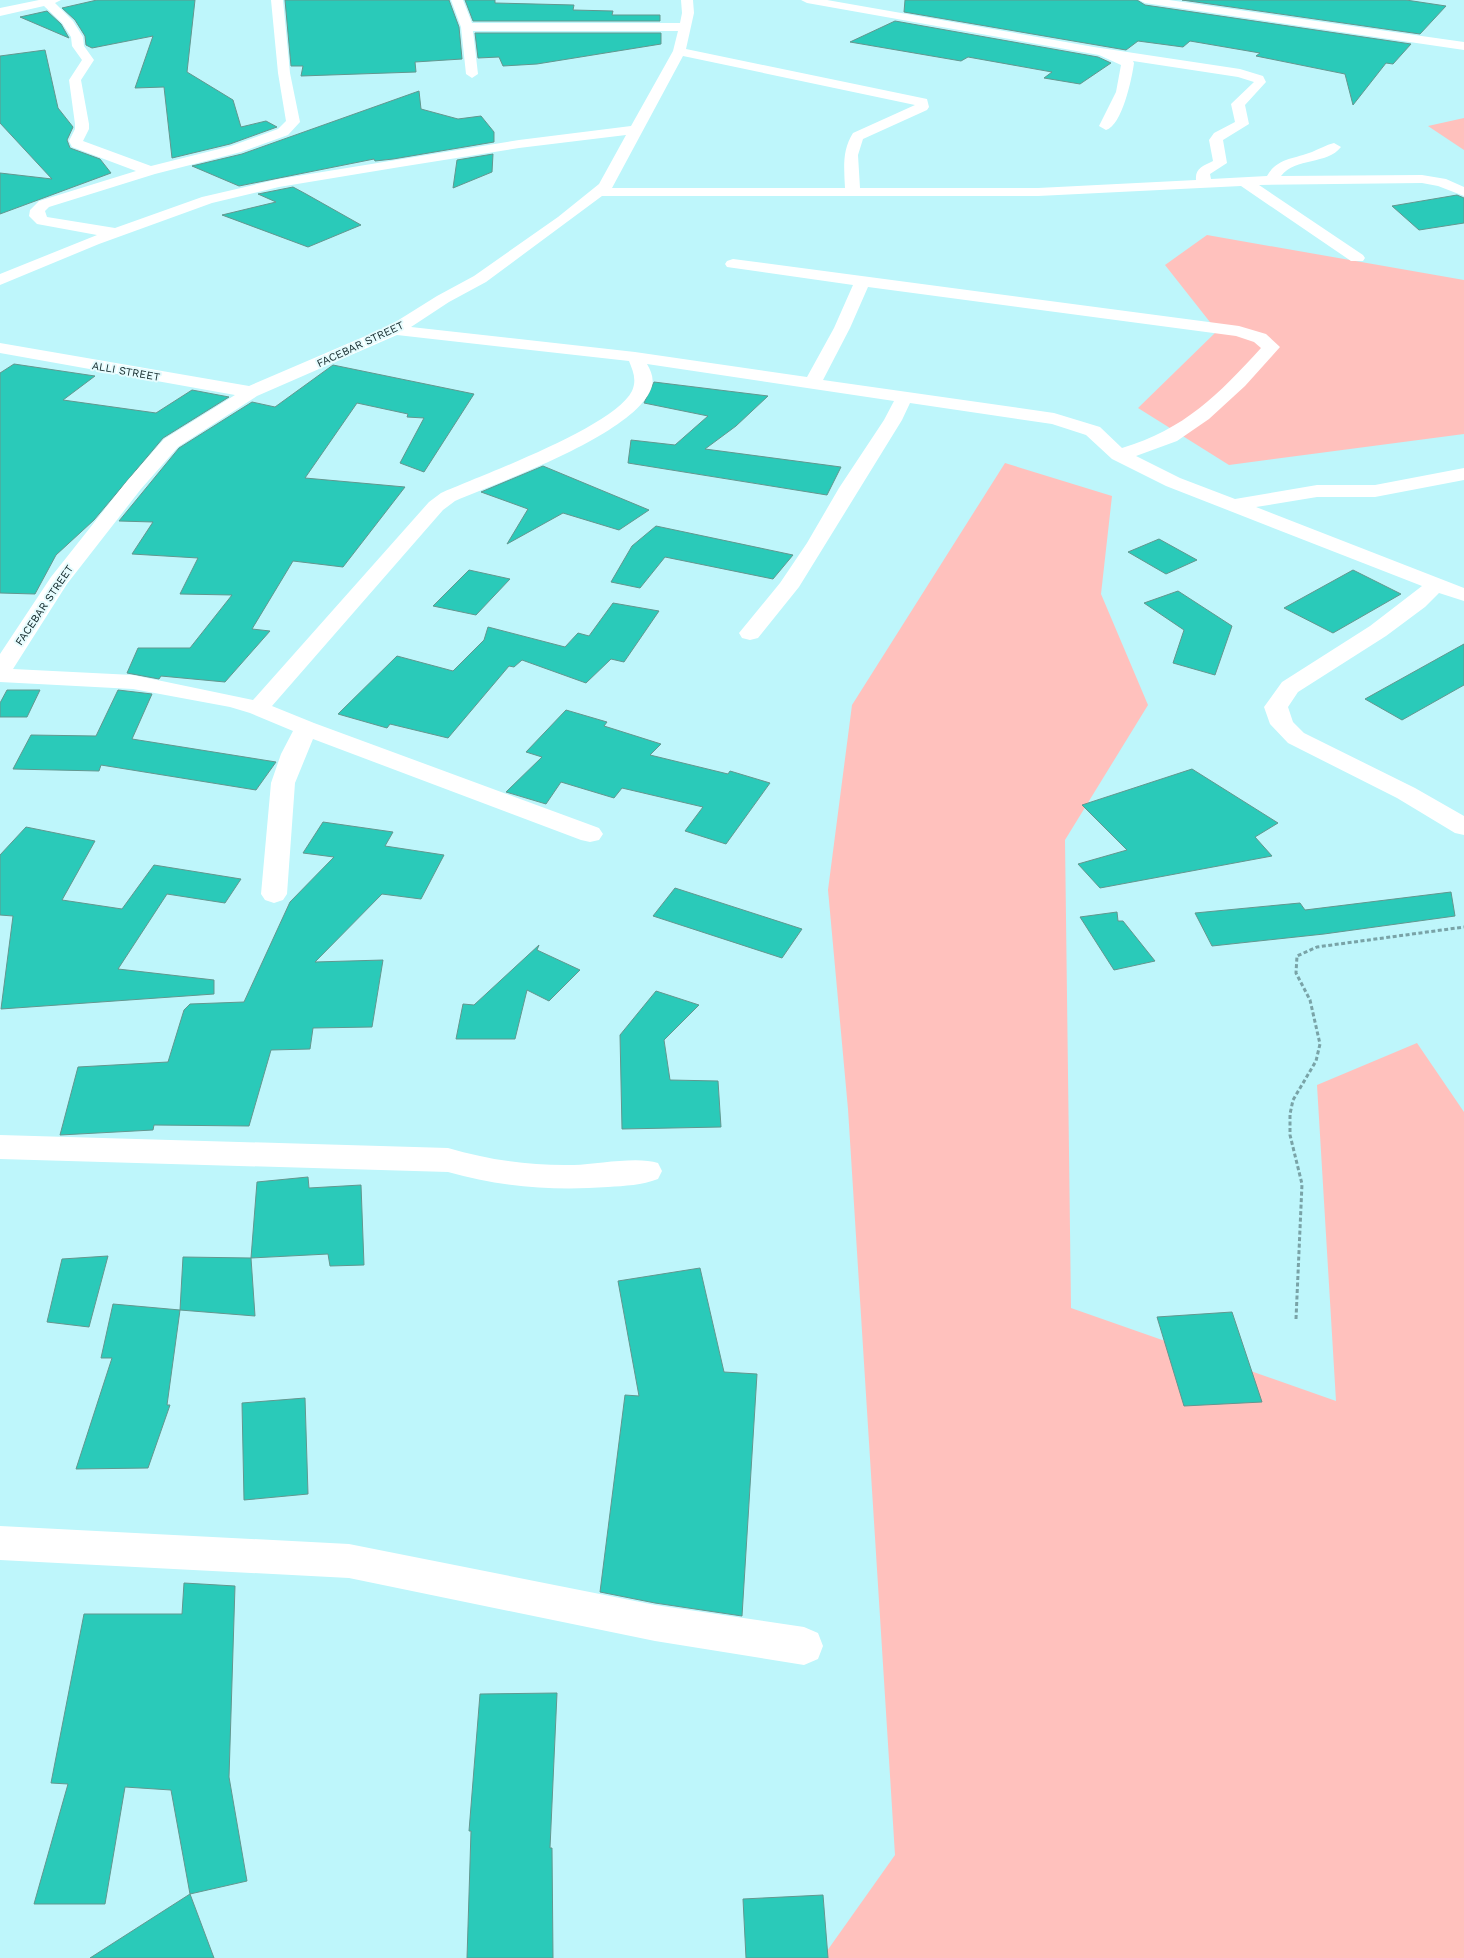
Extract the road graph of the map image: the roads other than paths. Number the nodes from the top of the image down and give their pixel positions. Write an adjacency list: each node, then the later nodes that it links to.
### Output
1 (277, 0): 19 (street)
2 (457, 0): 10 (street)
3 (687, 0): 11 (street, FACEBAR STREET)
4 (807, 0): 14 (street)
5 (1145, 0): 9 (street)
6 (51, 1): 8 (street); 19 (street)
7 (1250, 4): 9 (street)
8 (0, 12)
9 (1238, 13): 12 (street)
10 (467, 27): 11 (street); 15 (street)
11 (685, 27): 13 (street, FACEBAR STREET)
12 (1464, 46)
13 (679, 51): 17 (street, FACEBAR STREET); 23 (street)
14 (1094, 51): 16 (street); 22 (street)
15 (472, 74)
16 (1106, 126)
17 (635, 130): 24 (street, FACEBAR STREET); 26 (street)
18 (1334, 147): 20 (street)
19 (150, 171): 26 (street)
20 (1272, 180): 21 (street); 25 (street)
21 (1245, 182): 22 (street); 27 (street)
22 (1204, 183): 23 (street)
23 (853, 191): 24 (street)
24 (600, 192): 31 (street, FACEBAR STREET)
25 (1464, 192)
26 (116, 233): 29 (street)
27 (1357, 258)
28 (733, 264): 30 (street)
29 (0, 280)
30 (863, 280): 34 (street); 37 (street)
31 (395, 330): 33 (street); 35 (street, FACEBAR STREET)
32 (0, 348): 35 (street, ALLI STREET)
33 (636, 357): 34 (street); 45 (street)
34 (812, 382): 36 (street)
35 (251, 392): 43 (street, FACEBAR STREET)
36 (904, 398): 37 (street); 42 (street)
37 (1119, 455): 39 (street)
38 (1464, 474): 39 (street)
39 (1232, 505): 40 (street)
40 (1436, 584): 41 (street); 47 (street)
41 (1464, 595)
42 (750, 633)
43 (0, 671)
44 (0, 675): 45 (street)
45 (258, 708): 46 (street)
46 (306, 728): 48 (street); 49 (street)
47 (1464, 827)
48 (590, 834)
49 (274, 894)
50 (0, 1147): 51 (street)
51 (647, 1171)
52 (0, 1543): 53 (street)
53 (804, 1646)

